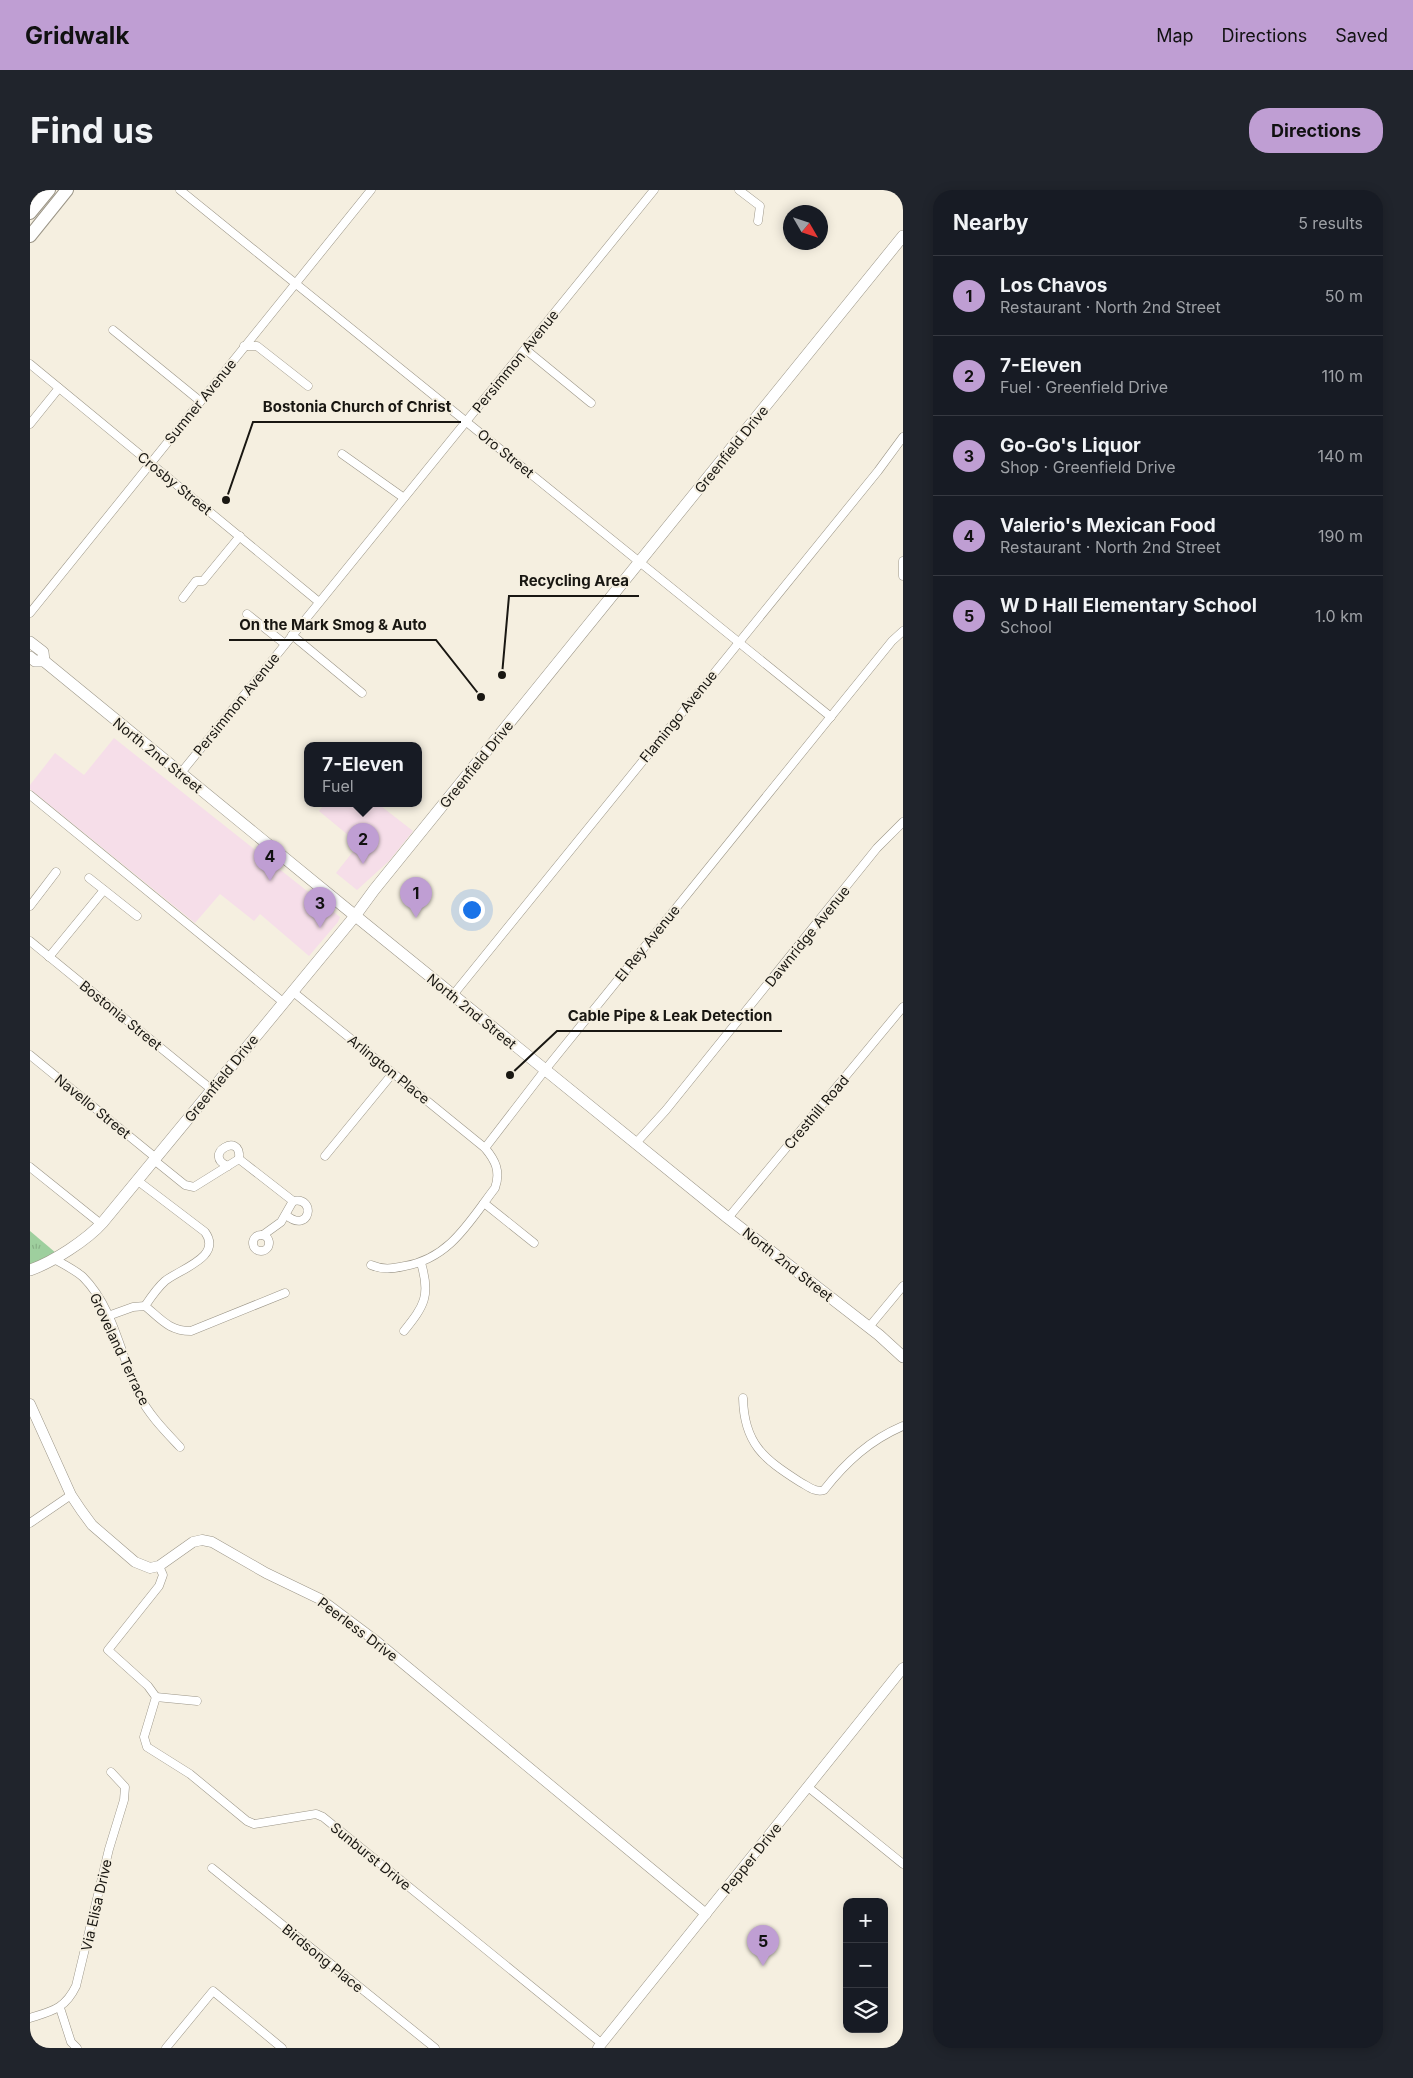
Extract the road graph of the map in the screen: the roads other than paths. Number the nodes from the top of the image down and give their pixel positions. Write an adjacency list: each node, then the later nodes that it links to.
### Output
1 (49, 190): 7 (main road)
2 (67, 190): 9 (main road)
3 (180, 190): 11 (street, Oro Street)
4 (371, 190): 11 (street, Sumner Avenue)
5 (654, 190): 14 (street, Persimmon Avenue)
6 (740, 190): 8 (street)
7 (30, 213)
8 (758, 221)
9 (30, 236)
10 (903, 236): 28 (main road, Greenfield Drive)
11 (295, 283): 13 (street, Sumner Avenue); 20 (street, Oro Street)
12 (113, 330): 18 (street)
13 (244, 346): 16 (street); 18 (street, Sumner Avenue)
14 (524, 349): 19 (street); 20 (street, Persimmon Avenue)
15 (30, 364): 17 (street, Crosby Street)
16 (308, 386)
17 (59, 388): 21 (street); 24 (street, Crosby Street)
18 (200, 401): 24 (street, Sumner Avenue)
19 (591, 403)
20 (466, 421): 25 (street, Persimmon Avenue); 28 (street, Oro Street)
21 (30, 424)
22 (903, 437): 37 (street, Flamingo Avenue)
23 (342, 454): 25 (street)
24 (150, 463): 26 (street, Crosby Street); 32 (street, Sumner Avenue)
25 (404, 498): 31 (street, Persimmon Avenue)
26 (240, 536): 30 (street); 31 (street, Crosby Street)
27 (903, 561): 29 (street)
28 (640, 562): 37 (street, Oro Street); 51 (main road, Greenfield Drive)
29 (903, 576)
30 (183, 598)
31 (320, 602): 35 (street, Persimmon Avenue)
32 (30, 613)
33 (247, 614): 38 (street)
34 (903, 631): 42 (street, El Rey Avenue)
35 (292, 635): 38 (street, Persimmon Avenue); 41 (street)
36 (30, 642): 40 (main road, North 2nd Street)
37 (738, 642): 42 (street, Oro Street); 55 (street, Flamingo Avenue)
38 (285, 644): 43 (street, Persimmon Avenue)
39 (30, 657): 40 (main road, North 2nd Street)
40 (44, 661): 43 (main road, North 2nd Street)
41 (362, 693)
42 (831, 717): 59 (street, El Rey Avenue)
43 (180, 774): 51 (main road, North 2nd Street)
44 (30, 795): 56 (street)
45 (903, 822): 62 (street, Dawnridge Avenue)
46 (56, 872): 49 (street)
47 (89, 878): 48 (street)
48 (104, 890): 50 (street); 53 (street)
49 (30, 906)
50 (137, 916)
51 (355, 916): 54 (main road, Greenfield Drive); 55 (main road, North 2nd Street)
52 (30, 942): 53 (street, Bostonia Street)
53 (49, 957): 61 (street, Bostonia Street)
54 (292, 991): 56 (main road, Greenfield Drive); 60 (street, Arlington Place)
55 (453, 995): 59 (main road, North 2nd Street)
56 (283, 1002): 61 (main road, Greenfield Drive)
57 (903, 1007): 73 (street, Cresthill Road)
58 (30, 1055): 65 (street, Navello Street)
59 (546, 1070): 62 (main road, North 2nd Street); 63 (street, El Rey Avenue)
60 (393, 1073): 63 (street, Arlington Place); 64 (street)
61 (211, 1088): 65 (main road, Greenfield Drive)
62 (636, 1143): 73 (main road, North 2nd Street)
63 (486, 1148): 71 (street)
64 (325, 1156)
65 (155, 1159): 67 (street, Navello Street); 69 (main road, Greenfield Drive)
66 (239, 1159): 67 (street); 67 (street); 70 (street)
67 (228, 1166)
68 (30, 1167): 74 (street)
69 (138, 1181): 74 (main road, Greenfield Drive); 83 (street)
70 (293, 1202): 72 (street); 72 (street)
71 (484, 1203): 76 (street); 78 (street)
72 (286, 1215): 75 (street)
73 (728, 1218): 85 (main road, North 2nd Street)
74 (101, 1224): 77 (main road, Greenfield Drive)
75 (263, 1235)
76 (534, 1243)
77 (54, 1259): 80 (main road, Greenfield Drive); 84 (street, Groveland Terrace)
78 (422, 1263): 79 (street); 86 (street)
79 (371, 1265)
80 (30, 1270)
81 (903, 1286): 85 (street)
82 (285, 1293): 83 (street)
83 (145, 1306): 84 (street)
84 (108, 1316): 91 (street, Groveland Terrace)
85 (870, 1328): 87 (main road, North 2nd Street)
86 (404, 1331)
87 (903, 1357)
88 (743, 1398): 90 (street)
89 (30, 1404): 92 (street)
90 (903, 1426)
91 (180, 1447)
92 (71, 1494): 93 (street); 94 (street)
93 (30, 1523)
94 (160, 1566): 96 (street); 102 (street, Peerless Drive)
95 (903, 1668): 99 (street, Pepper Drive)
96 (156, 1697): 97 (street); 105 (street, Sunburst Drive)
97 (197, 1701)
98 (111, 1772): 103 (street, Via Elisa Drive)
99 (808, 1787): 100 (street); 102 (street, Pepper Drive)
100 (903, 1864)
101 (212, 1868): 109 (street, Birdsong Place)
102 (706, 1914): 105 (street, Pepper Drive)
103 (60, 2008): 104 (street); 106 (street)
104 (30, 2018)
105 (600, 2046)
106 (77, 2048)
107 (166, 2048): 108 (street)
108 (282, 2048)
109 (434, 2048)

